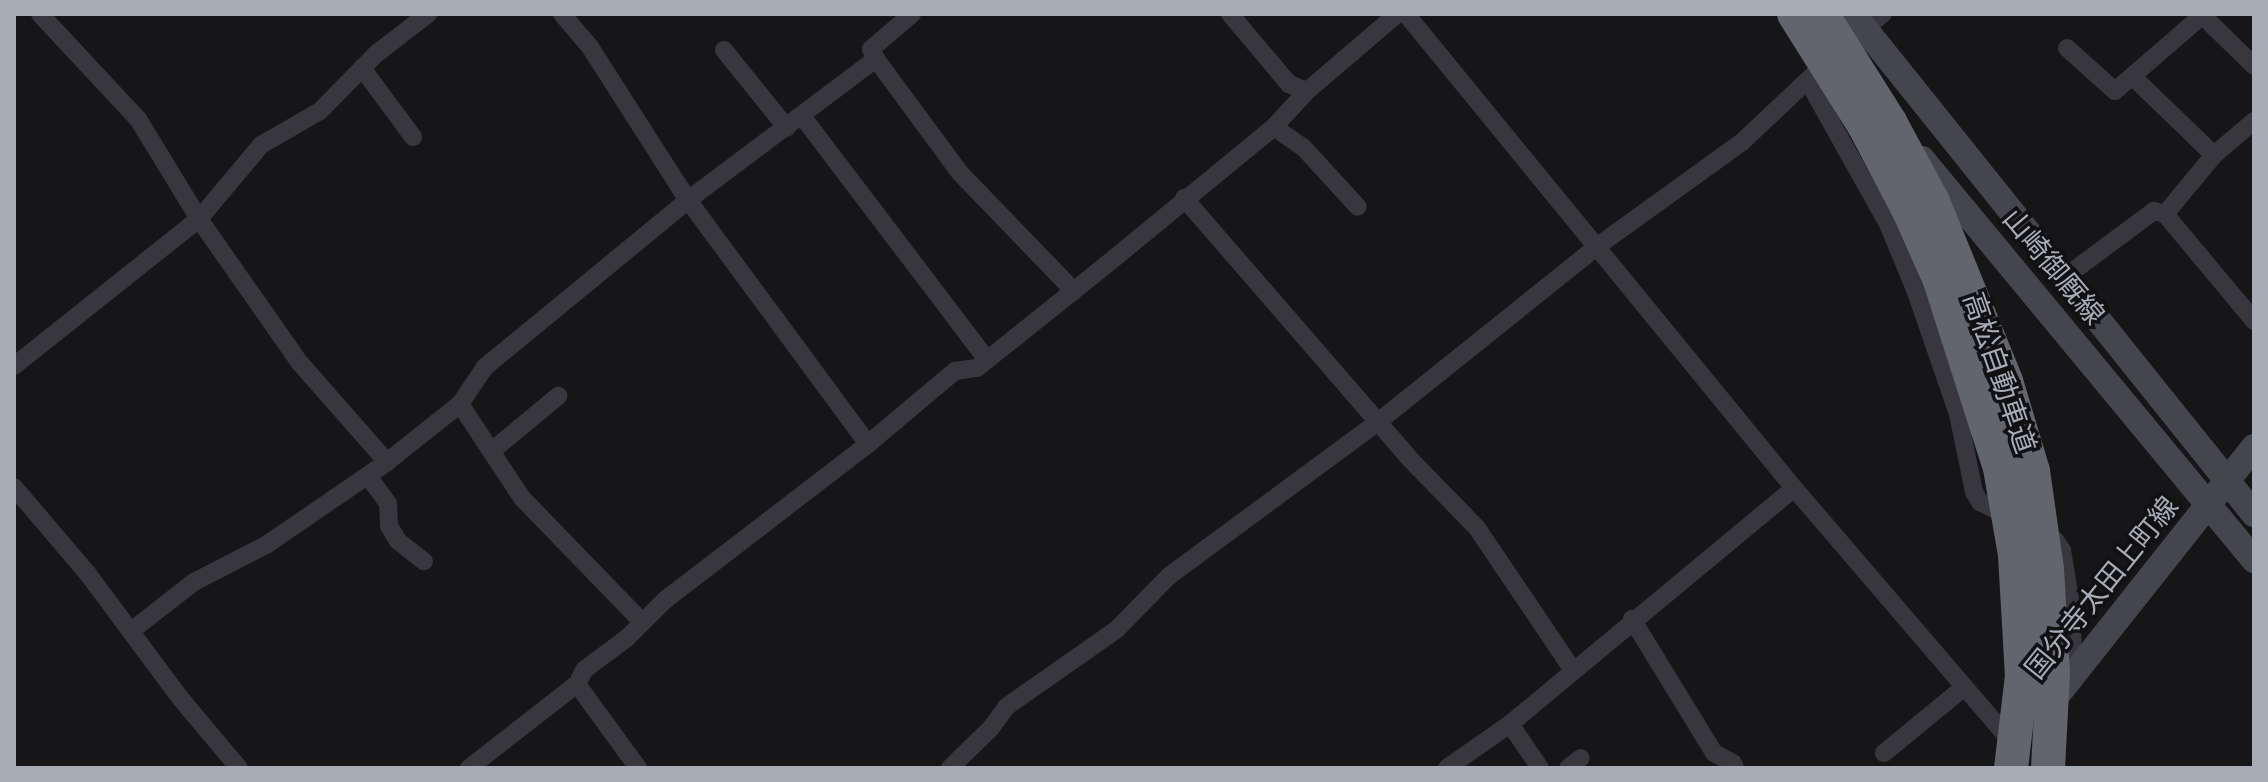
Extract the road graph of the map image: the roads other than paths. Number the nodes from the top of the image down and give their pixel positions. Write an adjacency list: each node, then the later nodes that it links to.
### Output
1 (40, 14): 32 (street)
2 (428, 14): 18 (street)
3 (562, 14): 29 (street)
4 (912, 14): 16 (street)
5 (1230, 14): 21 (street)
6 (1397, 14): 21 (street)
7 (1406, 14): 33 (street)
8 (1794, 14): 63 (highway, 高松自動車道, bridge)
9 (1803, 14): 15 (main road, 山崎御厩線)
10 (1822, 14): 72 (highway, 高松自動車道, bridge)
11 (2203, 15): 17 (street); 19 (street)
12 (1867, 19): 15 (street); 34 (main road, 山崎御厩線)
13 (2067, 48): 19 (street)
14 (724, 50): 25 (street)
15 (1837, 53): 20 (street); 50 (main road, 山崎御厩線)
16 (876, 59): 22 (street); 35 (street)
17 (2254, 66)
18 (362, 68): 26 (street); 32 (street)
19 (2133, 77): 27 (street)
20 (1808, 81): 33 (street); 58 (street)
21 (1307, 91): 24 (street)
22 (802, 116): 25 (street); 37 (street)
23 (2254, 121): 27 (street)
24 (1274, 127): 28 (street); 30 (street)
25 (787, 128): 29 (street)
26 (413, 137)
27 (2214, 155): 31 (street)
28 (1184, 198): 35 (street); 41 (street)
29 (688, 200): 40 (street); 42 (street)
30 (1358, 207)
31 (2165, 214): 34 (street); 36 (street)
32 (199, 219): 38 (street); 45 (street)
33 (1595, 248): 41 (street); 49 (street)
34 (2065, 277): 47 (main road, 山崎御厩線)
35 (1074, 291): 37 (street)
36 (2254, 321)
37 (987, 360): 42 (street)
38 (14, 366)
39 (558, 396): 44 (street)
40 (460, 404): 44 (street); 45 (street)
41 (1378, 422): 57 (street); 67 (street)
42 (868, 444): 55 (street)
43 (2254, 447): 47 (main road, 国分寺太田上町線)
44 (493, 450): 55 (street)
45 (387, 462): 46 (street)
46 (368, 476): 53 (street); 56 (street)
47 (2228, 481): 50 (main road, 国分寺太田上町線); 51 (main road, 山崎御厩線)
48 (14, 487): 56 (street)
49 (1794, 488): 54 (street); 60 (street)
50 (2209, 505): 52 (main road, 山崎御厩線); 58 (main road, 国分寺太田上町線)
51 (2254, 514)
52 (2254, 560)
53 (424, 561)
54 (1632, 619): 57 (street); 70 (street)
55 (642, 622): 59 (street)
56 (131, 631): 64 (street)
57 (1572, 669): 61 (street)
58 (2073, 675): 63 (main road, 国分寺太田上町線)
59 (577, 684): 65 (street); 66 (street)
60 (1963, 688): 62 (street); 63 (street)
61 (1510, 724): 68 (street); 69 (street)
62 (1884, 753)
63 (2009, 761): 71 (main road)
64 (239, 768)
65 (469, 768)
66 (638, 768)
67 (950, 768)
68 (1447, 768)
69 (1540, 768)
70 (1735, 768)
71 (2034, 768)
72 (2048, 768)

